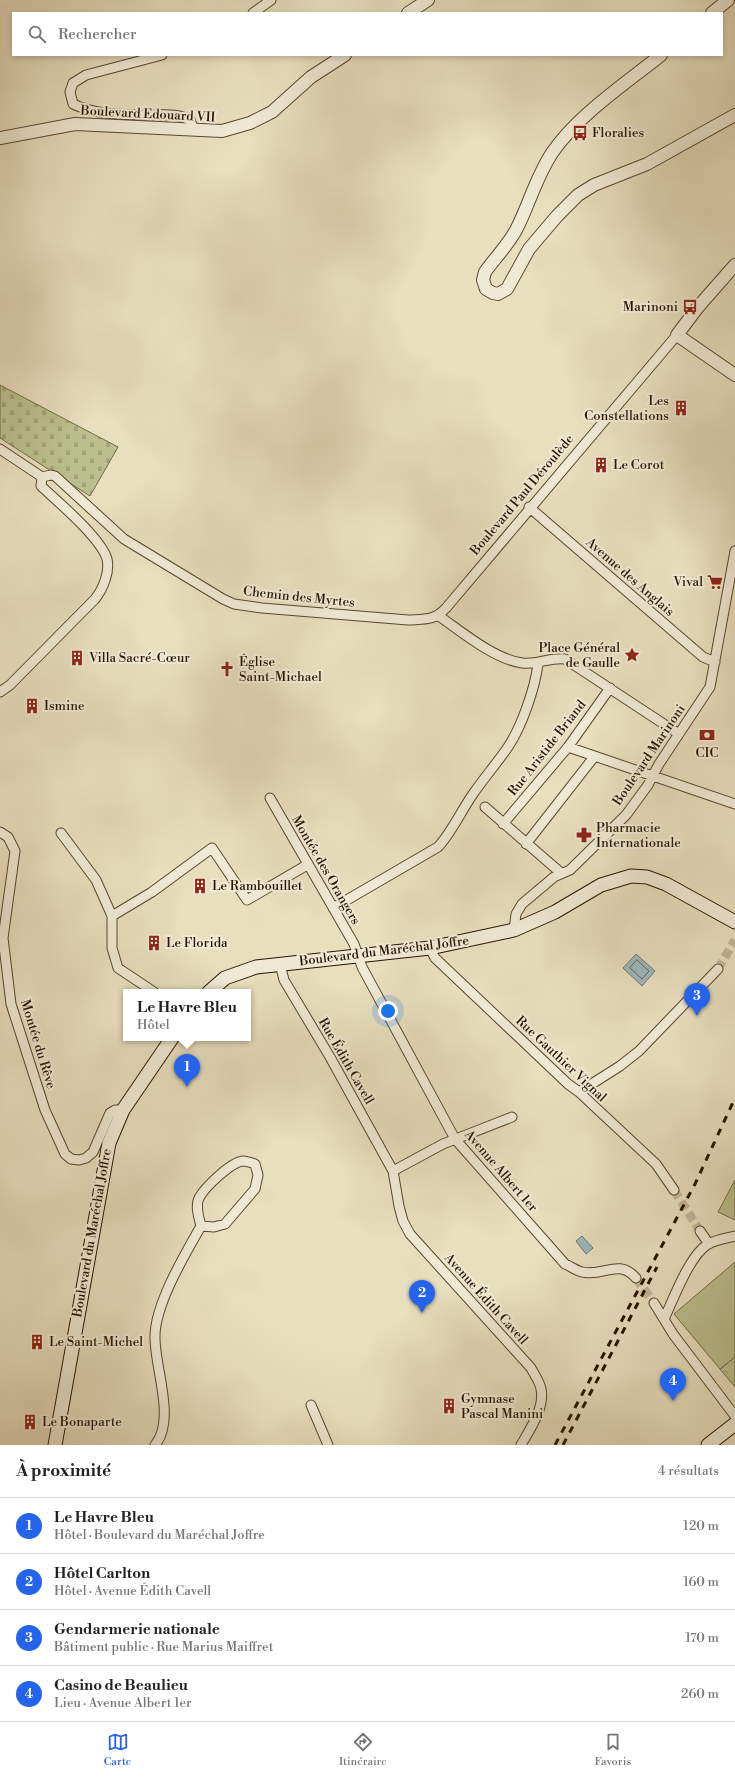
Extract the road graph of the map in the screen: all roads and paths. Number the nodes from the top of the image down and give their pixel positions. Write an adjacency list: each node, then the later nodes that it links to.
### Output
1 (271, 0): 4 (street)
2 (428, 0): 5 (street)
3 (728, 0): 6 (street)
4 (254, 12)
5 (410, 12)
6 (713, 12)
7 (158, 56): 11 (street)
8 (343, 56): 11 (street, Boulevard Edouard VII)
9 (660, 56): 10 (street)
10 (735, 115)
11 (194, 130): 12 (street, Boulevard Edouard VII)
12 (0, 138)
13 (735, 265): 14 (street, Boulevard Paul Déroulède)
14 (677, 334): 15 (street); 18 (street, Boulevard Paul Déroulède)
15 (735, 375)
16 (0, 449): 17 (street, Chemin des Myrtes)
17 (42, 477): 20 (street, Chemin des Myrtes); 24 (street)
18 (529, 507): 20 (street, Boulevard Paul Déroulède); 21 (street, Avenue des Anglais)
19 (735, 551): 21 (street, Boulevard Marinoni)
20 (439, 616): 22 (street)
21 (715, 662): 25 (street, Boulevard Marinoni)
22 (538, 664): 23 (street); 38 (street)
23 (610, 688): 25 (street); 26 (street, Rue Aristide Briand)
24 (0, 692)
25 (679, 734): 28 (street, Boulevard Marinoni)
26 (568, 746): 27 (street); 32 (street, Rue Aristide Briand)
27 (594, 757): 28 (street); 35 (street)
28 (653, 776): 30 (street); 37 (street, Boulevard Marinoni)
29 (270, 798): 36 (street, Montée des Orangers)
30 (735, 804)
31 (485, 807): 32 (street)
32 (503, 824): 35 (street)
33 (0, 832): 50 (street, Montée du Rêve)
34 (61, 833): 39 (street)
35 (526, 844): 37 (street)
36 (307, 865): 38 (street, Montée des Orangers); 39 (street)
37 (561, 873): 41 (street, Boulevard Marinoni)
38 (333, 908): 43 (street, Montée des Orangers)
39 (112, 916): 46 (street)
40 (735, 922): 41 (main road, Boulevard du Maréchal Joffre)
41 (514, 930): 42 (main road, Boulevard du Maréchal Joffre)
42 (430, 948): 43 (main road, Boulevard du Maréchal Joffre); 49 (street, Rue Gauthier Vignal)
43 (358, 956): 44 (main road, Boulevard du Maréchal Joffre); 52 (street, Avenue Albert 1er)
44 (280, 964): 47 (main road, Boulevard du Maréchal Joffre); 53 (street, Rue Édith Cavell)
45 (718, 969): 49 (street)
46 (150, 989)
47 (212, 989)
48 (170, 1041): 50 (main road, Boulevard du Maréchal Joffre)
49 (579, 1092): 54 (street, Rue Gauthier Vignal)
50 (123, 1110): 65 (main road, Boulevard du Maréchal Joffre)
51 (512, 1117): 52 (street)
52 (455, 1139): 53 (street); 59 (street, Avenue Albert 1er)
53 (393, 1171): 68 (street, Avenue Édith Cavell)
54 (674, 1190)
55 (201, 1226): 55 (street); 66 (street)
56 (700, 1231): 58 (street)
57 (735, 1236): 58 (street)
58 (709, 1244): 61 (street)
59 (636, 1278)
60 (654, 1303): 61 (street)
61 (664, 1319): 63 (street)
62 (311, 1405): 67 (street)
63 (735, 1416)
64 (735, 1424): 69 (main road)
65 (55, 1445)
66 (155, 1445)
67 (328, 1445)
68 (521, 1445)
69 (708, 1445)

